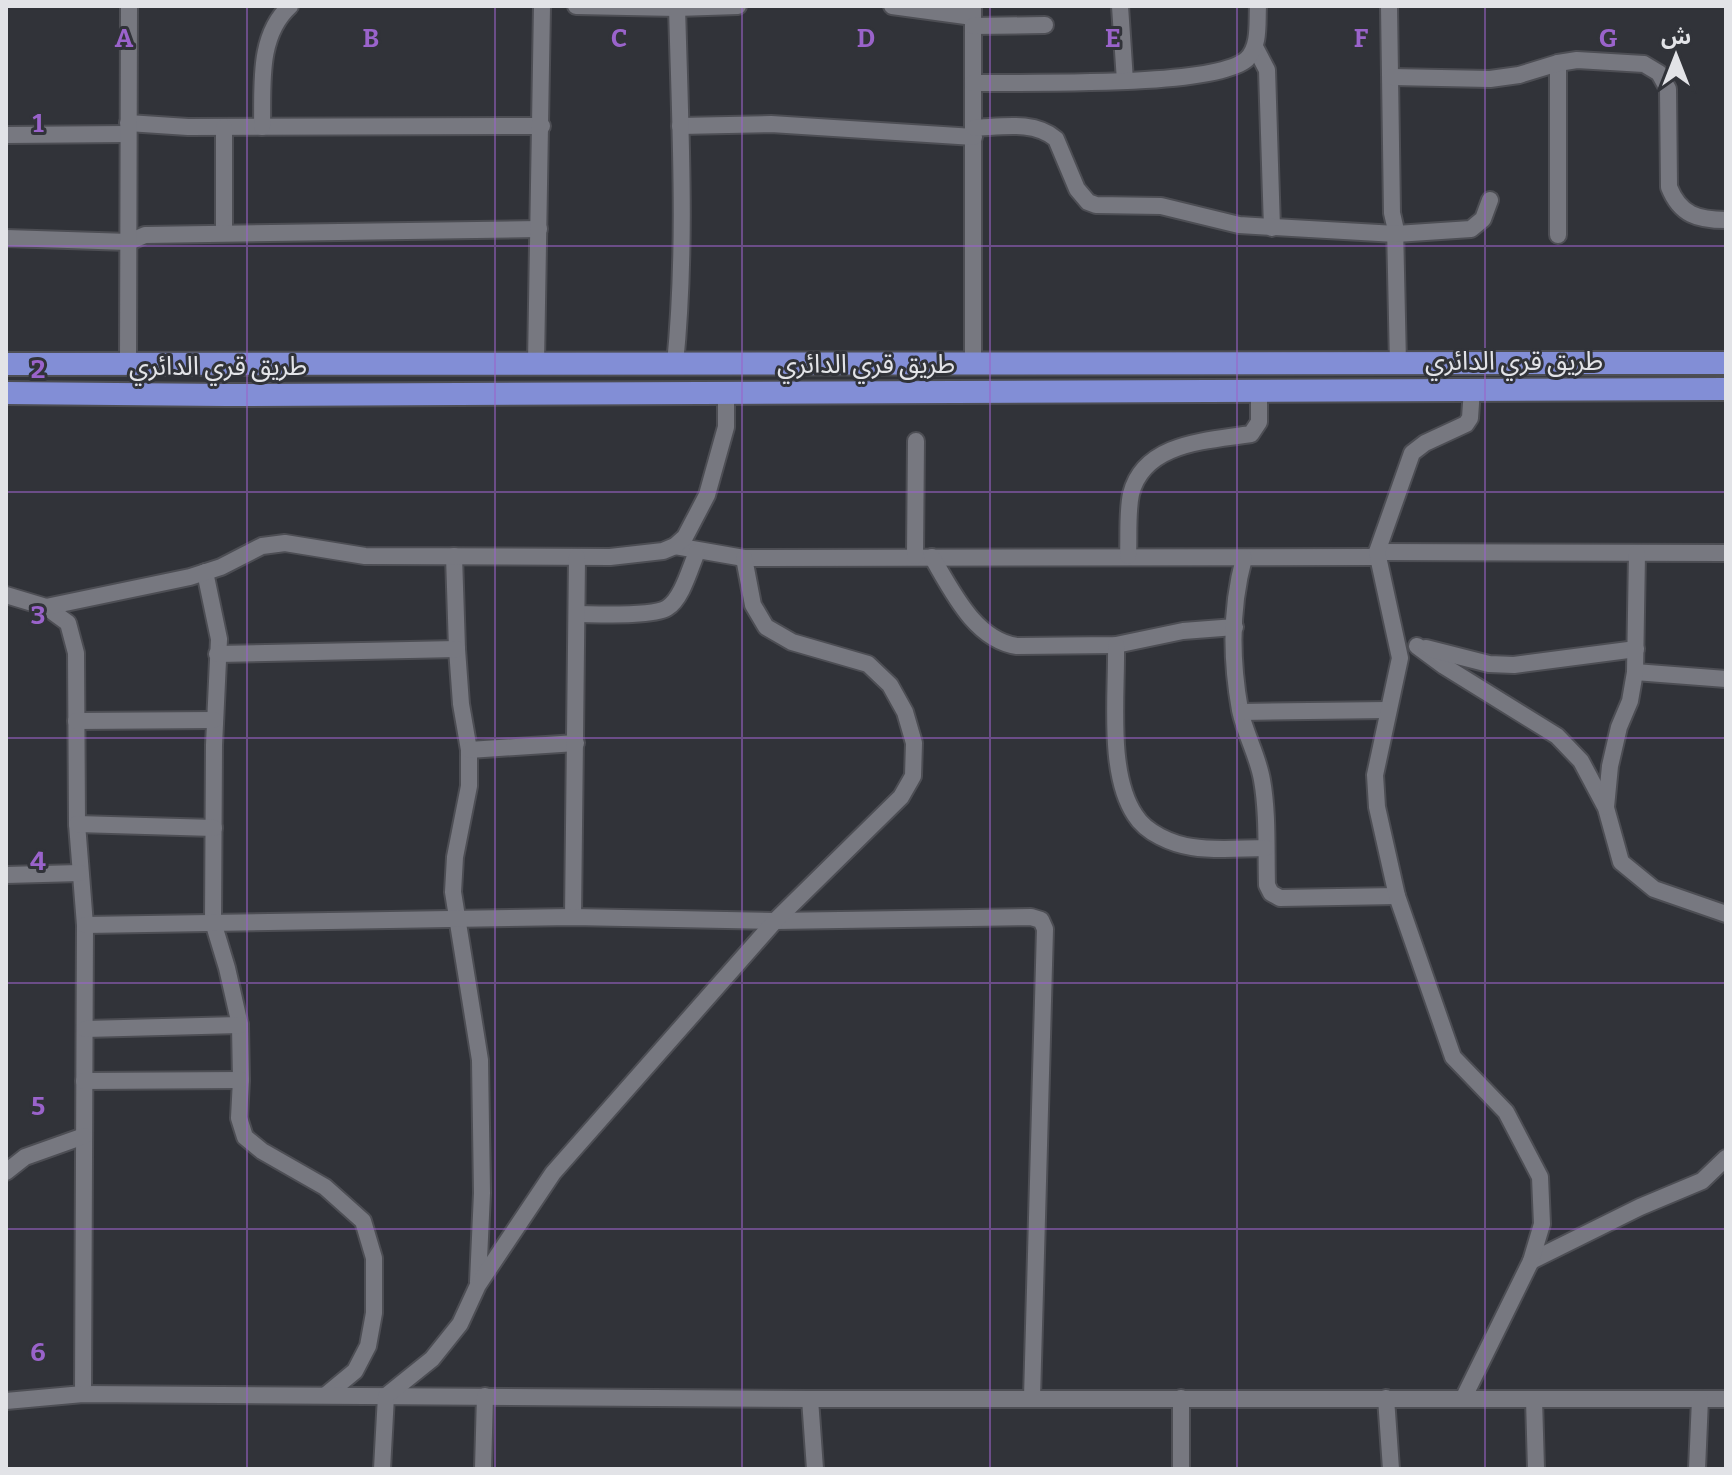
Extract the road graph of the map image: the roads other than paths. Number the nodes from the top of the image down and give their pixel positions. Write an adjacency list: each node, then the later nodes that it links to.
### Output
1 (129, 6): 22 (street)
2 (290, 6): 21 (street)
3 (542, 6): 18 (street)
4 (576, 6): 10 (street)
5 (738, 6): 10 (street)
6 (892, 6): 11 (street)
7 (1120, 6): 16 (street)
8 (1258, 6): 13 (street)
9 (1389, 6): 15 (street)
10 (677, 7): 19 (street)
11 (973, 16): 12 (street); 17 (street)
12 (1045, 25)
13 (1255, 47): 16 (street); 27 (street)
14 (1558, 63): 15 (street); 26 (street); 31 (street)
15 (1392, 77): 30 (street)
16 (1125, 81): 17 (street)
17 (973, 83): 23 (street)
18 (542, 126): 21 (street); 28 (street)
19 (680, 126): 23 (street); 39 (street)
20 (224, 127): 21 (street); 22 (street); 29 (street)
21 (262, 127)
22 (128, 128): 24 (street); 33 (street)
23 (974, 132): 27 (street); 41 (street)
24 (6, 135)
25 (1490, 200): 30 (street)
26 (1726, 220)
27 (1272, 228): 30 (street)
28 (539, 229): 29 (street); 34 (street)
29 (224, 233): 33 (street)
30 (1396, 234): 40 (street)
31 (1558, 235)
32 (6, 238): 33 (street)
33 (129, 242): 37 (street)
34 (536, 363): 38 (highway, طريق قري الدائري); 39 (highway, طريق قري الدائري)
35 (1726, 363): 40 (highway, طريق قري الدائري)
36 (6, 364): 37 (highway, طريق قري الدائري)
37 (128, 364): 38 (highway, طريق قري الدائري)
38 (225, 364): 47 (highway)
39 (675, 364): 41 (highway, طريق قري الدائري)
40 (1398, 364): 41 (highway, طريق قري الدائري)
41 (973, 365)
42 (1472, 389): 43 (highway, طريق قري الدائري); 44 (highway, طريق قري الدائري); 53 (street)
43 (1726, 389)
44 (1259, 390): 45 (highway, طريق قري الدائري); 55 (street)
45 (726, 392): 47 (highway, طريق قري الدائري); 49 (street)
46 (6, 393): 47 (highway, طريق قري الدائري)
47 (225, 395)
48 (916, 441): 57 (street)
49 (675, 546): 50 (street); 56 (street)
50 (697, 552): 58 (street); 63 (street)
51 (1637, 553): 52 (street); 53 (street); 69 (street)
52 (1726, 553)
53 (1377, 554): 59 (street); 65 (street)
54 (454, 556): 56 (street); 60 (street); 68 (street)
55 (1128, 556): 57 (street); 59 (street)
56 (577, 557): 63 (street)
57 (924, 557): 58 (street); 66 (street)
58 (744, 558): 89 (street)
59 (1244, 558): 64 (street)
60 (205, 572): 62 (street); 70 (street)
61 (6, 595): 62 (street)
62 (46, 607): 76 (street)
63 (577, 614): 77 (street)
64 (1235, 627): 66 (street); 74 (street)
65 (1398, 639): 67 (street); 73 (street)
66 (1116, 645): 82 (street)
67 (1417, 646): 69 (street); 79 (street)
68 (457, 649): 70 (street); 78 (street)
69 (1636, 649): 71 (street)
70 (217, 654): 75 (street)
71 (1635, 672): 72 (street); 79 (street)
72 (1726, 679)
73 (1387, 710): 74 (street); 85 (street)
74 (1241, 712): 82 (street)
75 (214, 720): 76 (street); 81 (street)
76 (76, 721): 80 (street)
77 (576, 743): 78 (street); 87 (street)
78 (469, 750): 88 (street)
79 (1606, 808): 86 (street)
80 (77, 824): 81 (street); 83 (street)
81 (214, 828): 90 (street)
82 (1266, 848): 85 (street)
83 (80, 873): 84 (street); 91 (street)
84 (6, 875)
85 (1397, 896): 99 (street)
86 (1726, 914)
87 (573, 917): 88 (street); 89 (street)
88 (456, 919): 90 (street); 100 (street)
89 (775, 921): 100 (street); 105 (street)
90 (213, 922): 91 (street); 92 (street)
91 (85, 925): 93 (street)
92 (240, 1025): 93 (street); 94 (street)
93 (85, 1029): 95 (street)
94 (241, 1080): 95 (street); 102 (street)
95 (84, 1081): 96 (street)
96 (84, 1136): 98 (street); 101 (street)
97 (1726, 1158): 99 (street)
98 (6, 1172)
99 (1531, 1261): 109 (street)
100 (478, 1285): 103 (street)
101 (83, 1394): 102 (street); 113 (street)
102 (326, 1395): 103 (street)
103 (386, 1396): 104 (street); 114 (street)
104 (485, 1396): 108 (street); 115 (street)
105 (1032, 1398): 106 (street); 108 (street)
106 (1181, 1398): 107 (street); 117 (street)
107 (1386, 1398): 109 (street); 118 (street)
108 (810, 1399): 116 (street)
109 (1463, 1399): 110 (street)
110 (1534, 1399): 111 (street); 119 (street)
111 (1700, 1399): 112 (street); 120 (street)
112 (1726, 1399)
113 (6, 1401)
114 (382, 1469)
115 (483, 1469)
116 (815, 1469)
117 (1181, 1469)
118 (1391, 1469)
119 (1536, 1469)
120 (1697, 1469)

